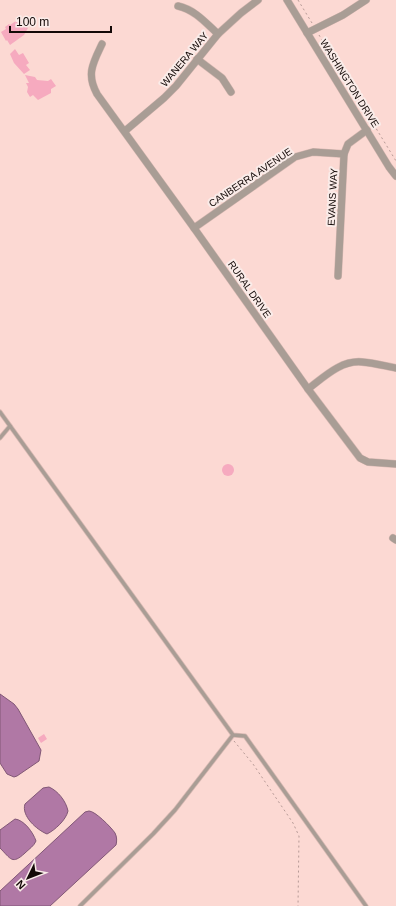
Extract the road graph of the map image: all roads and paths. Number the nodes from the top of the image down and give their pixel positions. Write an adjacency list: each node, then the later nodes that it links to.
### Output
1 (258, 0): 8 (street, WANERA WAY)
2 (287, 0): 7 (street, WASHINGTON DRIVE)
3 (298, 0): 6 (path)
4 (366, 0): 6 (street)
5 (178, 6): 8 (street)
6 (315, 28): 7 (street); 15 (path)
7 (307, 33): 12 (street, WASHINGTON DRIVE)
8 (218, 34): 10 (street, WANERA WAY)
9 (102, 44): 13 (street, RURAL DRIVE)
10 (197, 59): 11 (street); 13 (street, WANERA WAY)
11 (231, 92)
12 (366, 130): 14 (street); 16 (street, WASHINGTON DRIVE)
13 (125, 131): 17 (street, RURAL DRIVE)
14 (344, 154): 17 (street, CANBERRA AVENUE); 18 (street, EVANS WAY)
15 (396, 161)
16 (396, 176)
17 (194, 228): 20 (street, RURAL DRIVE)
18 (338, 276)
19 (396, 368): 20 (street)
20 (308, 389): 24 (street, RURAL DRIVE)
21 (0, 412): 22 (lane)
22 (10, 426): 23 (lane); 25 (lane)
23 (0, 438)
24 (396, 464)
25 (232, 736): 26 (lane); 27 (path); 28 (lane)
26 (80, 906)
27 (298, 906)
28 (366, 906)

